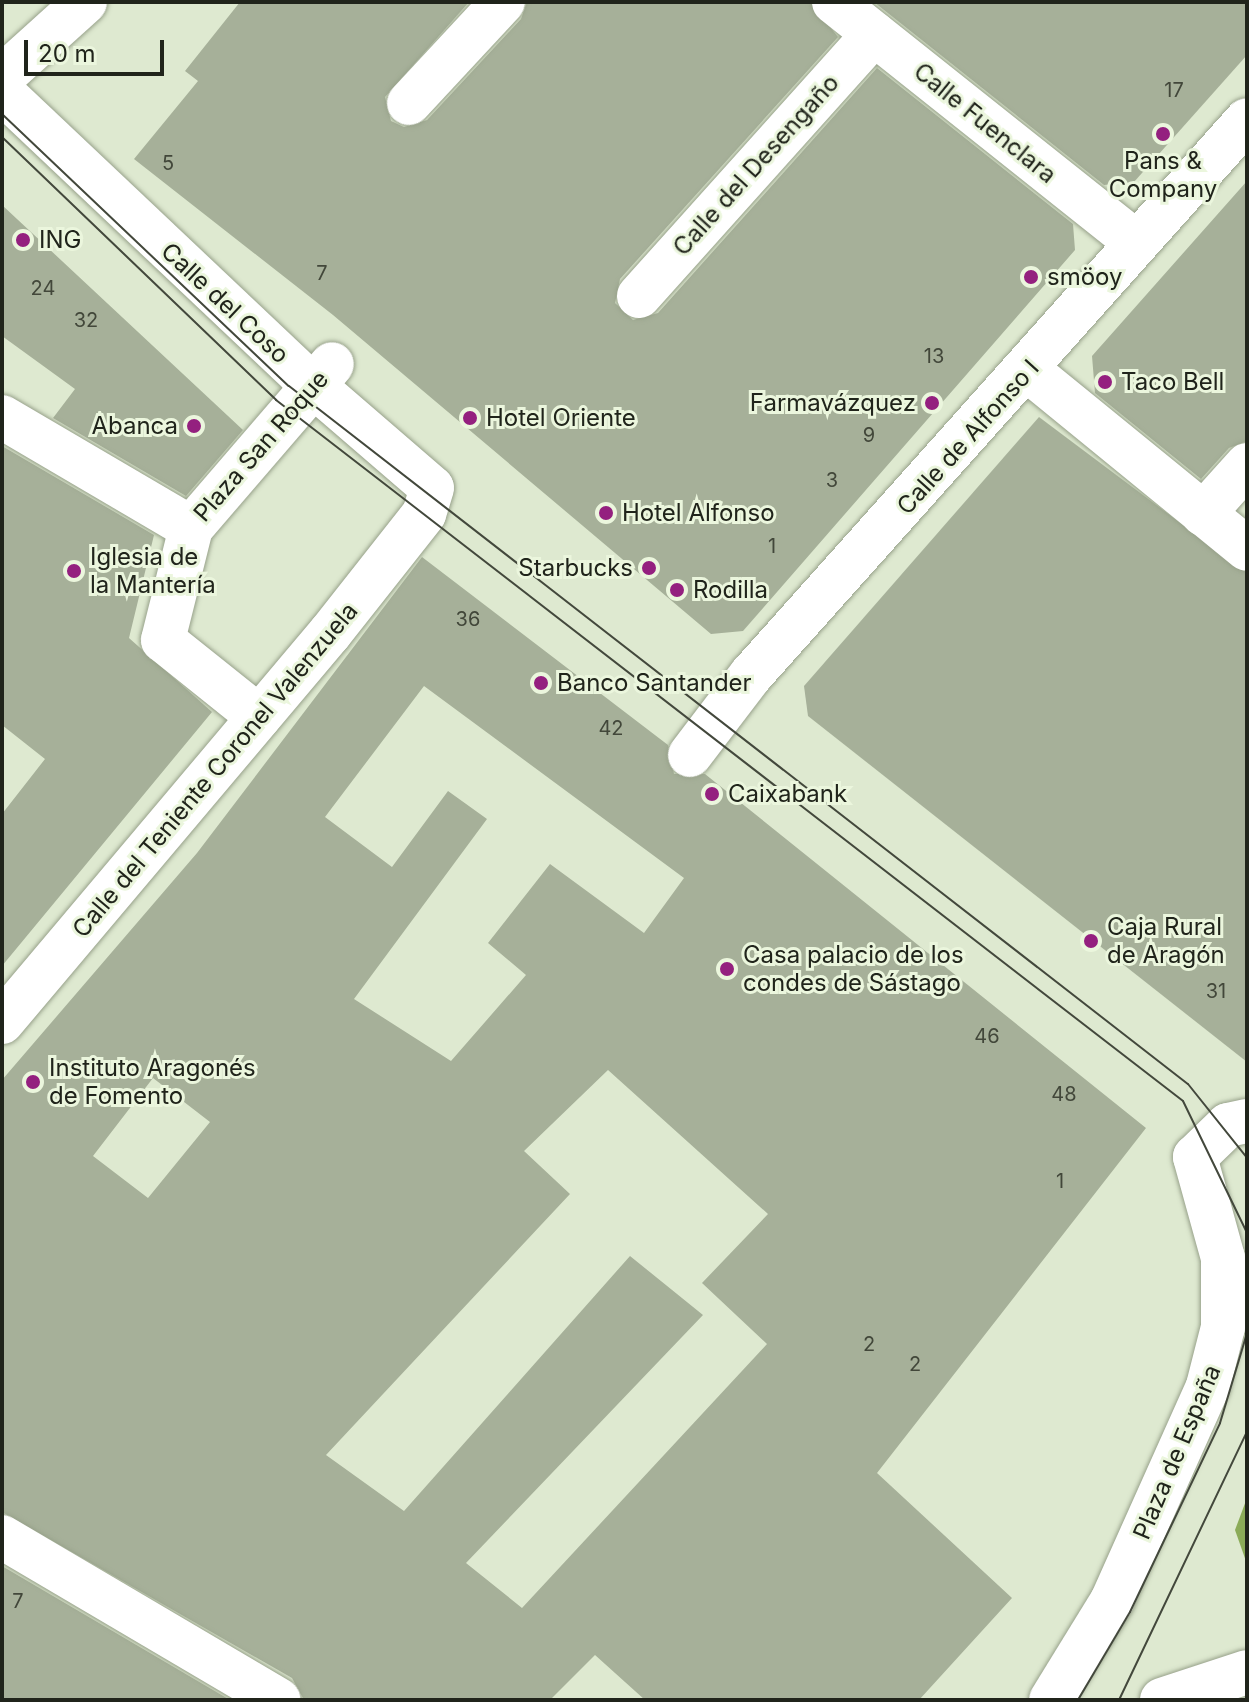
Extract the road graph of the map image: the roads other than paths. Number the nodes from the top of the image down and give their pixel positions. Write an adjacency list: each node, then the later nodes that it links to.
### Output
1 (85, 2): 5 (street)
2 (503, 2): 7 (street)
3 (834, 2): 4 (street, Calle Fuenclara)
4 (874, 34): 9 (street, Calle Fuenclara); 10 (street, Calle del Desengaño)
5 (2, 77)
6 (2, 92): 12 (street, Calle del Coso)
7 (409, 103)
8 (1247, 120): 9 (street, Calle de Alfonso I)
9 (1137, 243): 11 (street, Calle de Alfonso I)
10 (639, 296)
11 (1029, 371): 15 (street); 20 (street, Calle de Alfonso I)
12 (323, 374): 16 (street, Plaza San Roque); 17 (street, Calle del Coso)
13 (2, 417): 16 (street)
14 (1247, 465): 15 (street)
15 (1203, 514): 18 (street)
16 (183, 525): 19 (street, Plaza San Roque)
17 (412, 528): 19 (street, Calle del Teniente Coronel Valenzuela)
18 (1247, 549)
19 (259, 717): 21 (street, Calle del Teniente Coronel Valenzuela)
20 (690, 755)
21 (2, 1022)
22 (1247, 1121): 26 (street, Plaza de España)
23 (2, 1537): 25 (street)
24 (1233, 1680): 27 (street)
25 (279, 1700)
26 (1051, 1700)
27 (1162, 1700)

